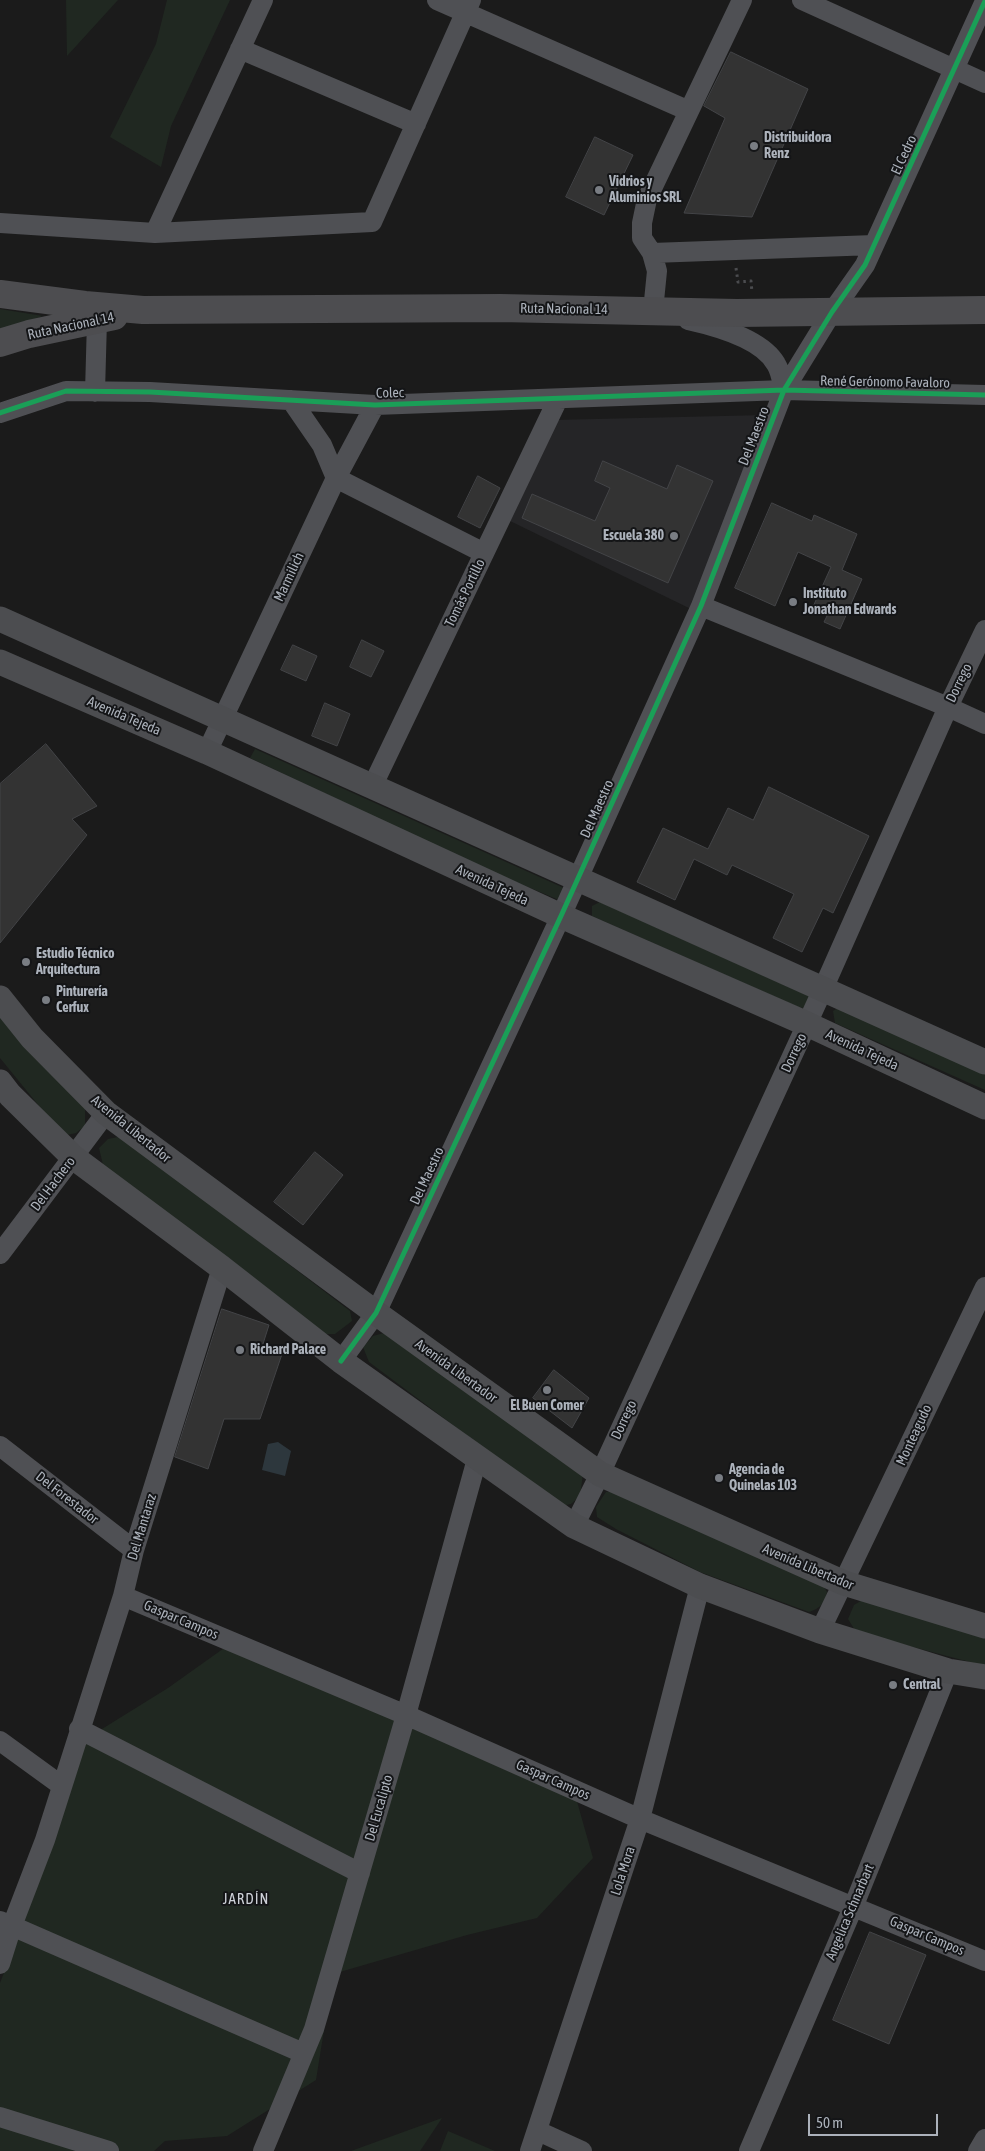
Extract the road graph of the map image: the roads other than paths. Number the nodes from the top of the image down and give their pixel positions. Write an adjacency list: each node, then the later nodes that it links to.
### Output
1 (263, 0): 7 (street)
2 (437, 0): 6 (street)
3 (742, 0): 10 (street)
4 (802, 0): 8 (street)
5 (985, 1): 8 (street, El Cedro)
6 (469, 7): 10 (street); 11 (street)
7 (240, 49): 11 (street); 13 (street)
8 (955, 69): 9 (street); 14 (street, El Cedro)
9 (985, 83)
10 (689, 111): 15 (street)
11 (416, 124): 13 (street)
12 (0, 223): 13 (street)
13 (155, 233)
14 (874, 245): 15 (street); 20 (street, El Cedro)
15 (652, 254): 19 (street)
16 (0, 294): 17 (highway, Ruta Nacional 14)
17 (143, 310): 19 (highway, Ruta Nacional 14); 21 (highway, Ruta Nacional 14)
18 (985, 310): 20 (highway, Ruta Nacional 14)
19 (655, 311): 20 (highway, Ruta Nacional 14); 23 (street)
20 (832, 312): 23 (street, Del Maestro)
21 (97, 320): 22 (highway, Ruta Nacional 14); 24 (street)
22 (0, 343)
23 (784, 390): 25 (street, René Gerónomo Favaloro); 26 (street, Colec); 32 (street, Del Maestro)
24 (95, 392): 27 (street, Colec); 29 (street, Colec)
25 (985, 395)
26 (558, 399): 28 (street, Colec); 31 (street, Tomás Portillo)
27 (291, 400): 28 (street, Colec); 30 (street)
28 (375, 405): 30 (street, Marmilich)
29 (0, 413)
30 (336, 478): 31 (street); 37 (street, Marmilich)
31 (484, 553): 40 (street, Tomás Portillo)
32 (701, 606): 36 (street); 41 (street, Del Maestro)
33 (0, 619): 37 (main road)
34 (985, 630): 36 (street, Dorrego)
35 (0, 662): 39 (main road, Avenida Tejeda)
36 (948, 707): 38 (street); 43 (street, Dorrego)
37 (222, 719): 39 (street, Marmilich); 40 (main road)
38 (985, 724)
39 (207, 752): 42 (main road, Avenida Tejeda)
40 (372, 787): 41 (main road)
41 (577, 879): 42 (street, Del Maestro); 43 (main road)
42 (561, 916): 45 (main road, Avenida Tejeda); 54 (street, Del Maestro)
43 (823, 990): 45 (street, Dorrego); 46 (main road)
44 (0, 998): 49 (main road, Avenida Libertador)
45 (807, 1024): 48 (main road, Avenida Tejeda); 58 (street, Dorrego)
46 (985, 1062)
47 (0, 1082): 50 (main road)
48 (985, 1107)
49 (106, 1113): 50 (street, Del Hachero); 54 (main road, Avenida Libertador)
50 (73, 1157): 51 (street, Del Hachero); 52 (main road)
51 (0, 1254)
52 (222, 1268): 55 (main road); 60 (street, Del Mantaraz)
53 (985, 1286): 61 (street, Monteagudo)
54 (376, 1313): 55 (street, Del Maestro); 58 (main road, Avenida Libertador)
55 (341, 1361): 57 (main road)
56 (0, 1446): 60 (street, Del Forestador)
57 (477, 1459): 59 (main road); 68 (street, Del Eucalipto)
58 (600, 1474): 59 (street, Dorrego); 61 (main road, Avenida Libertador)
59 (574, 1526): 62 (main road)
60 (134, 1550): 63 (street, Del Mantaraz)
61 (844, 1584): 64 (main road, Avenida Libertador); 65 (street, Monteagudo)
62 (700, 1586): 65 (main road); 72 (street, Lola Mora)
63 (123, 1596): 68 (street, Gaspar Campos); 69 (street, Del Mantaraz)
64 (985, 1626)
65 (820, 1631): 66 (main road)
66 (948, 1671): 67 (main road); 74 (street, Angelica Schnarbart)
67 (985, 1677)
68 (406, 1715): 72 (street, Gaspar Campos); 73 (street, Del Eucalipto)
69 (80, 1729): 71 (street, Del Mantaraz); 73 (street)
70 (0, 1741): 71 (street)
71 (62, 1786): 75 (street, Del Mantaraz)
72 (640, 1819): 74 (street, Gaspar Campos); 80 (street, Lola Mora)
73 (360, 1872): 78 (street, Del Eucalipto)
74 (854, 1905): 76 (street, Gaspar Campos); 86 (street, Angelica Schnarbart)
75 (6, 1924): 77 (street, Del Mantaraz); 78 (street)
76 (985, 1961)
77 (0, 1964)
78 (303, 2054): 83 (street, Del Eucalipto)
79 (0, 2118): 82 (street)
80 (538, 2131): 84 (street, Lola Mora); 85 (street)
81 (985, 2138): 87 (street)
82 (109, 2151)
83 (263, 2151)
84 (530, 2151)
85 (582, 2151)
86 (749, 2151)
87 (978, 2151)

